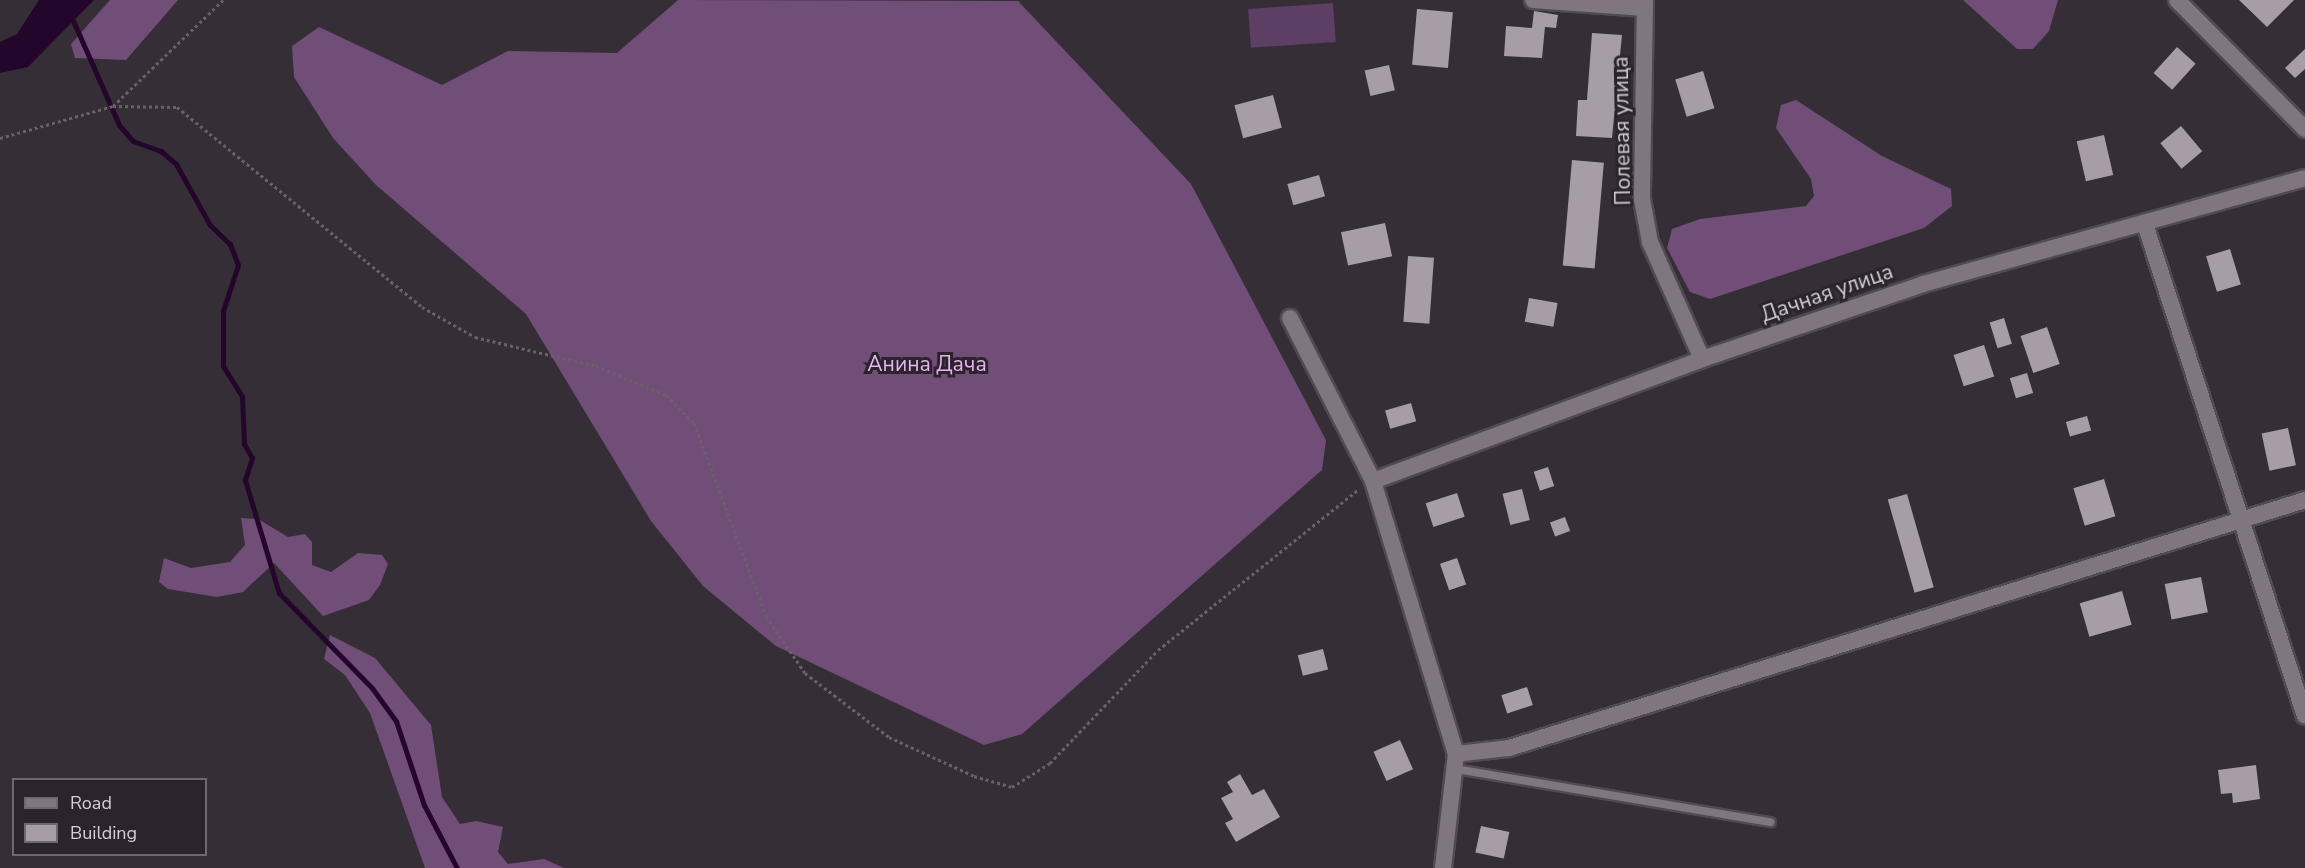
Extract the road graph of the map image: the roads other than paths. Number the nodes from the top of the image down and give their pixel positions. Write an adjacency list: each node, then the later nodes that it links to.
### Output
1 (1533, 0): 3 (street)
2 (2177, 0): 4 (street)
3 (1645, 4): 8 (street, Полевая улица)
4 (2305, 129)
5 (2305, 178): 6 (street, Дачная улица)
6 (2145, 224): 8 (street, Дачная улица); 11 (street)
7 (1290, 318): 9 (street)
8 (1702, 359): 9 (street, Дачная улица)
9 (1373, 481): 13 (street)
10 (2305, 500): 11 (street)
11 (2242, 518): 12 (street); 13 (street)
12 (2305, 716)
13 (1456, 761): 14 (lane); 15 (street)
14 (1771, 822)
15 (1443, 868)

